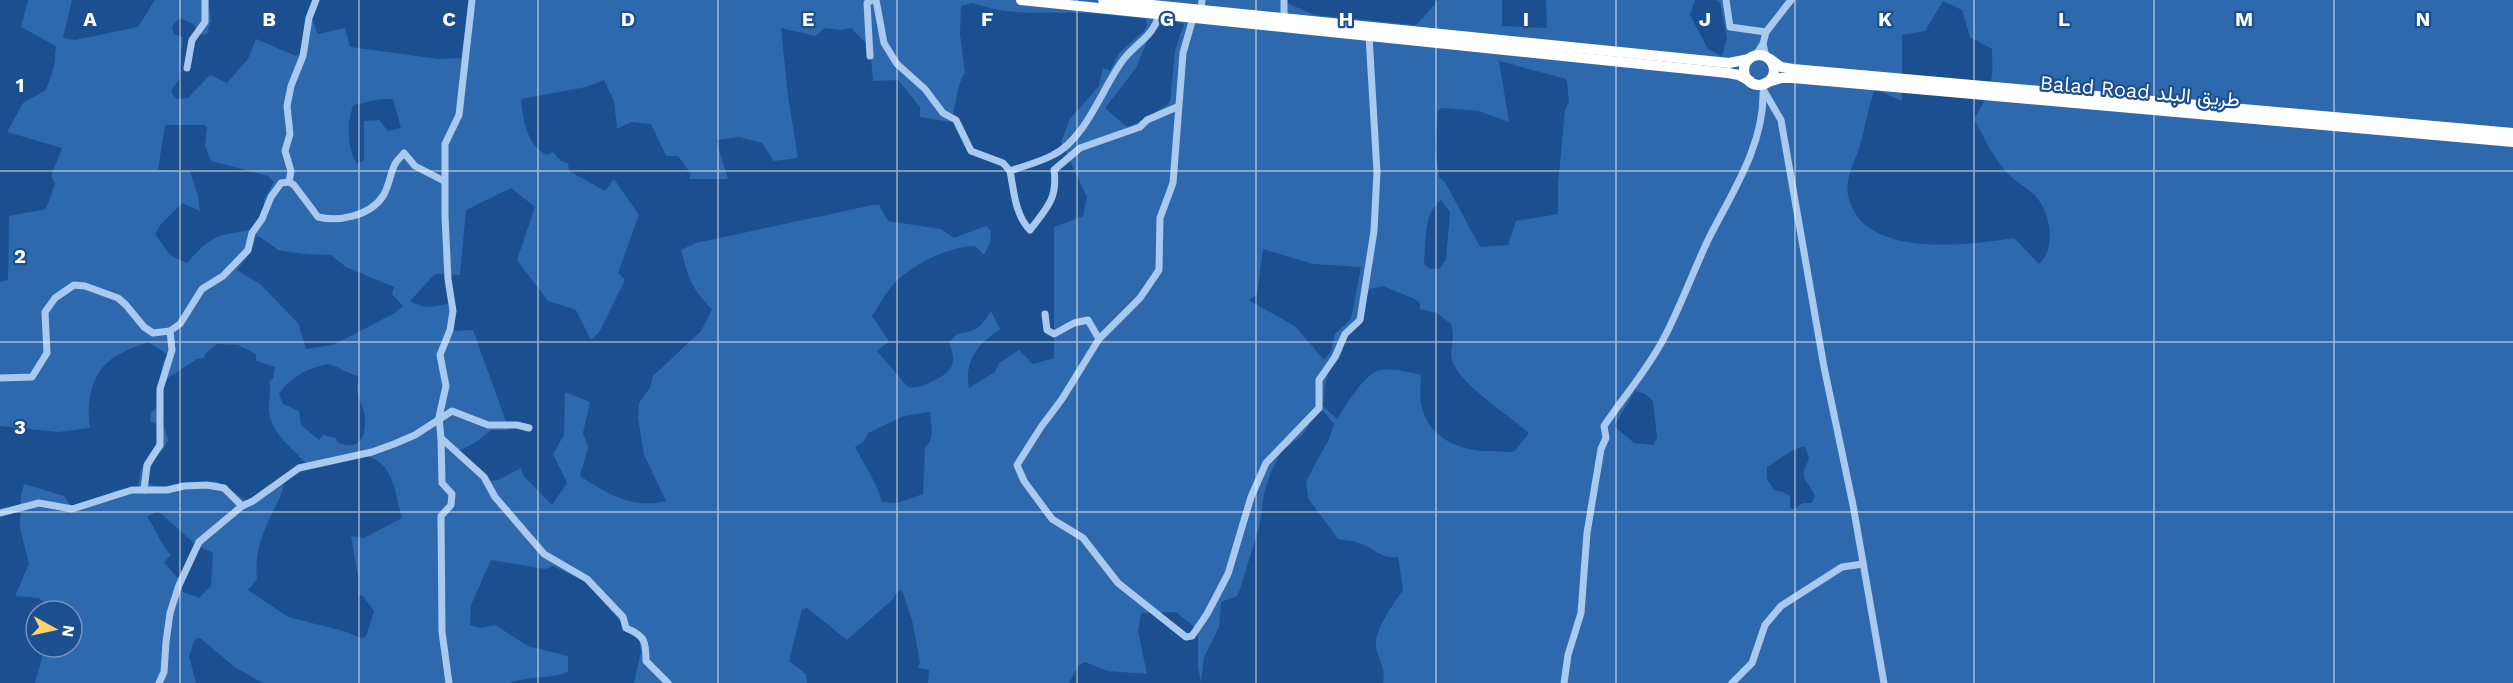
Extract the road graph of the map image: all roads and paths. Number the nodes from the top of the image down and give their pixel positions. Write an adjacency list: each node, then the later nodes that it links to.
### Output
1 (205, 0): 17 (street)
2 (316, 0): 24 (street)
3 (472, 0): 23 (street)
4 (874, 0): 15 (street); 22 (street)
5 (1022, 0): 11 (highway, Balad Road طريق البلد)
6 (1103, 0): 10 (highway, Balad Road طريق البلد)
7 (1284, 0): 12 (street)
8 (1726, 0): 13 (street)
9 (1791, 0): 13 (street)
10 (1199, 9): 11 (highway, Balad Road طريق البلد); 12 (highway, Balad Road طريق البلد); 14 (highway, Balad Road طريق البلد); 19 (street)
11 (1159, 14): 22 (street)
12 (1284, 18): 16 (highway, Balad Road طريق البلد)
13 (1766, 32): 16 (street)
14 (1369, 36): 18 (highway, Balad Road طريق البلد); 27 (street)
15 (870, 56)
16 (1760, 58): 18 (highway); 18 (highway); 20 (highway, Balad Road طريق البلد)
17 (187, 68)
18 (1760, 86): 21 (highway, Balad Road طريق البلد); 35 (street); 39 (street)
19 (1178, 107): 22 (street); 27 (street)
20 (2513, 133)
21 (2513, 142)
22 (1010, 171)
23 (444, 181): 24 (street); 29 (street)
24 (289, 182): 26 (street)
25 (1045, 314): 27 (street)
26 (170, 331): 28 (street); 32 (street)
27 (1099, 339)
28 (0, 378)
29 (439, 417): 30 (street); 31 (street); 33 (street)
30 (529, 428)
31 (441, 438): 37 (street); 38 (street)
32 (144, 490): 33 (street); 34 (street)
33 (242, 506): 36 (street)
34 (0, 513)
35 (1863, 564): 40 (street); 41 (street)
36 (159, 683)
37 (449, 683)
38 (668, 683)
39 (1564, 683)
40 (1732, 683)
41 (1884, 683)

